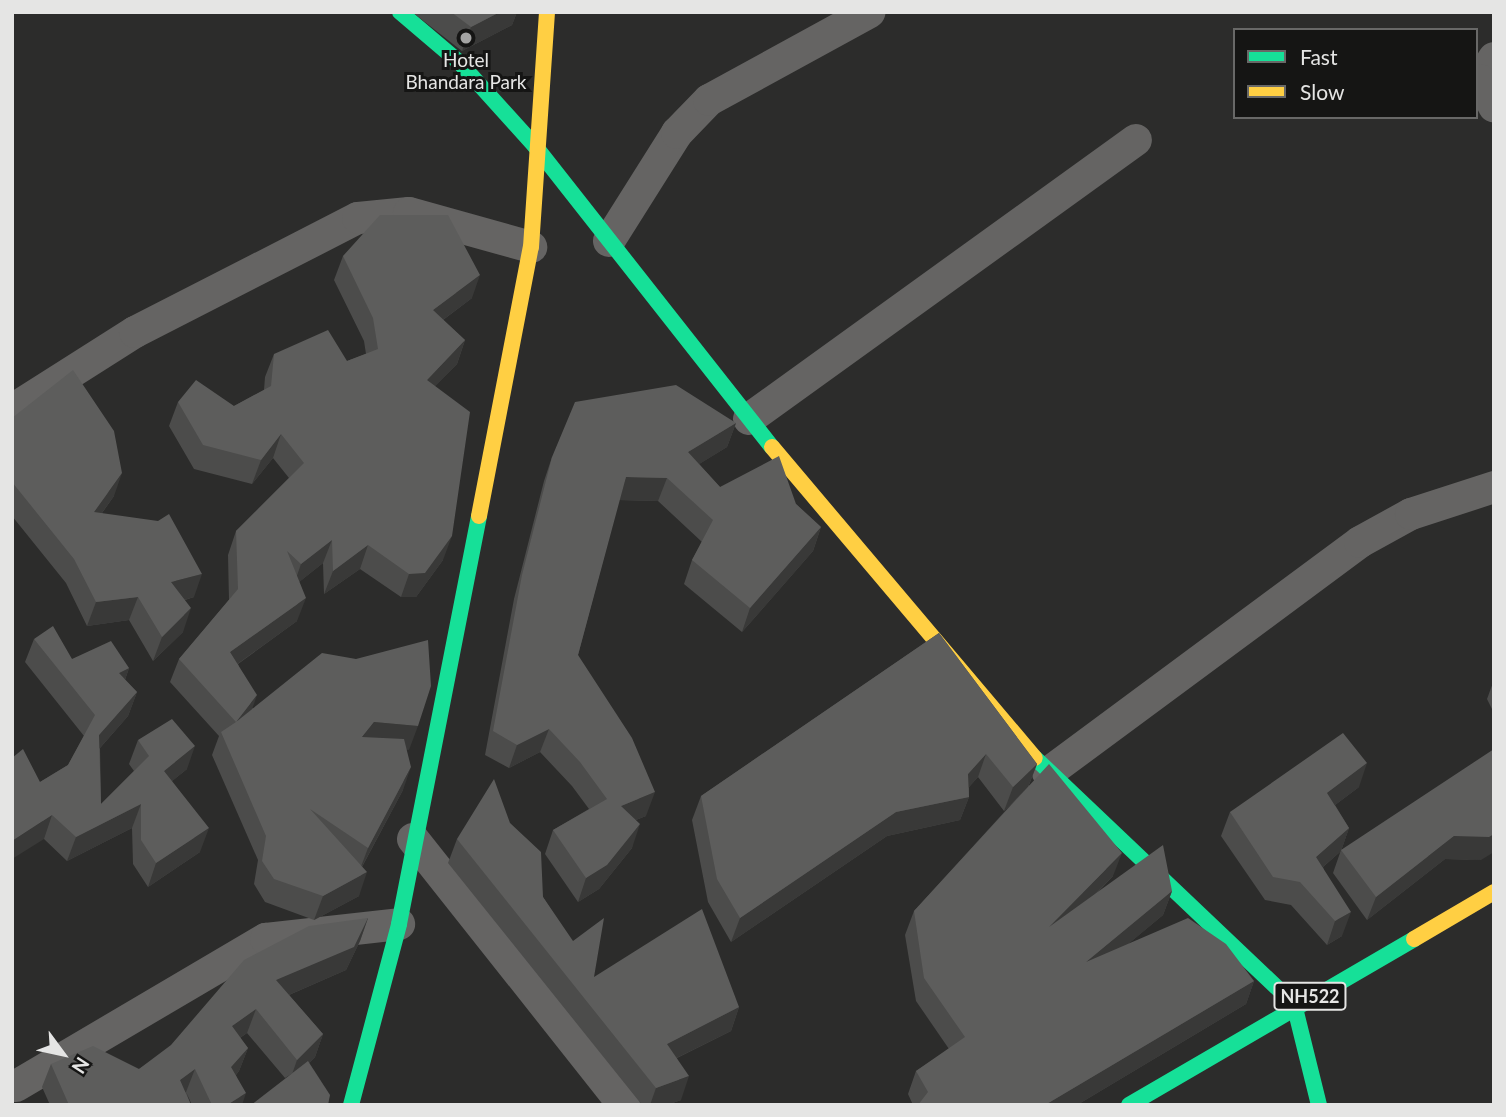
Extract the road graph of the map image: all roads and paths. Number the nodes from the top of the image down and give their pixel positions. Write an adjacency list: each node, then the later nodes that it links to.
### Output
1 (400, 12): 7 (main road)
2 (548, 12): 7 (main road)
3 (870, 12): 8 (street)
4 (1494, 58): 5 (street)
5 (1494, 106)
6 (1136, 140): 11 (street)
7 (535, 146): 8 (main road); 9 (main road)
8 (609, 241): 11 (main road)
9 (531, 247): 10 (street); 14 (main road)
10 (12, 410)
11 (748, 419): 13 (main road)
12 (1494, 486): 13 (street)
13 (1048, 773): 17 (main road)
14 (413, 839): 16 (main road); 20 (street)
15 (1494, 892): 17 (main road, NH522)
16 (399, 924): 18 (street); 19 (main road)
17 (1294, 1004): 21 (main road, NH522); 22 (main road)
18 (18, 1090)
19 (351, 1105)
20 (624, 1105)
21 (1129, 1105)
22 (1319, 1105)

